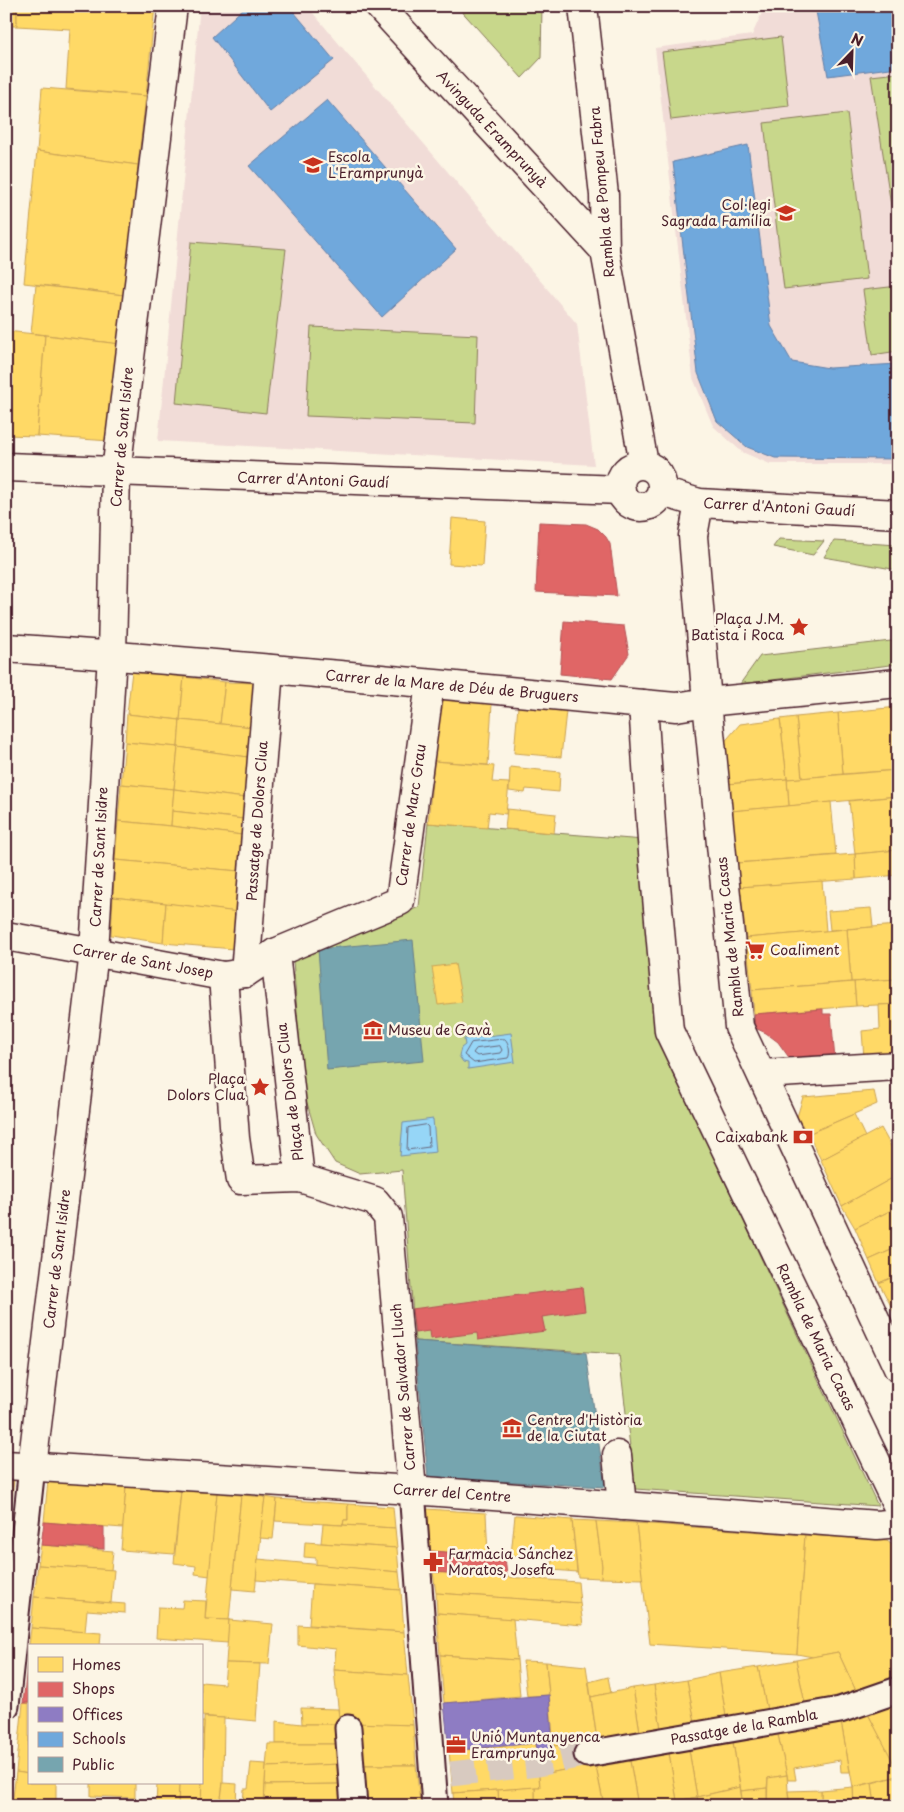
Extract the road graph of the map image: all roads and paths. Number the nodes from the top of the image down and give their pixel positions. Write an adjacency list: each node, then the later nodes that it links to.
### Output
1 (173, 6): 7 (street, Carrer de Sant Isidre)
2 (379, 6): 4 (street, Avinguda Eramprunyà)
3 (583, 6): 4 (street, Rambla de Pompeu Fabra)
4 (605, 251): 5 (street, Rambla de Pompeu Fabra)
5 (644, 464): 8 (street); 9 (street)
6 (6, 468): 7 (street, Carrer d'Antoni Gaudí)
7 (116, 472): 8 (street, Carrer d'Antoni Gaudí); 13 (street, Carrer de Sant Isidre)
8 (621, 490): 9 (street)
9 (662, 492): 10 (street, Carrer d'Antoni Gaudí)
10 (699, 503): 11 (street, Carrer d'Antoni Gaudí); 17 (street, Rambla de Maria Casas)
11 (898, 514)
12 (6, 648): 13 (street, Carrer de la Mare de Déu de Bruguers)
13 (112, 655): 14 (street, Carrer de la Mare de Déu de Bruguers); 20 (street, Carrer de Sant Isidre)
14 (269, 669): 16 (street, Carrer de la Mare de Déu de Bruguers); 22 (street, Passatge de Dolors Clua)
15 (898, 683): 17 (street, Carrer de la Mare de Déu de Bruguers)
16 (430, 684): 18 (street, Carrer de la Mare de Déu de Bruguers); 21 (street, Carrer de Marc Grau)
17 (707, 702): 18 (street, Carrer de la Mare de Déu de Bruguers); 24 (street, Rambla de Maria Casas)
18 (643, 704): 31 (street, Rambla de Maria Casas)
19 (6, 936): 20 (street, Carrer de Sant Josep)
20 (94, 952): 22 (street, Carrer de Sant Josep); 28 (street, Carrer de Sant Isidre)
21 (275, 953): 22 (street); 25 (street, Plaça de Dolors Clua)
22 (234, 974): 25 (street, Plaça de Dolors Clua)
23 (898, 1066): 24 (street)
24 (762, 1074): 26 (street, Rambla de Maria Casas)
25 (300, 1178): 29 (street, Carrer de Salvador Lluch)
26 (898, 1368)
27 (617, 1455): 30 (street)
28 (19, 1466): 29 (street, Carrer del Centre); 34 (street, Carrer de Sant Isidre)
29 (412, 1490): 30 (street, Carrer del Centre); 38 (street, Carrer de Salvador Lluch)
30 (622, 1506): 32 (street, Carrer del Centre)
31 (898, 1507)
32 (898, 1522)
33 (898, 1690): 36 (street, Passatge de la Rambla)
34 (6, 1706)
35 (348, 1728): 37 (street)
36 (588, 1754)
37 (354, 1806)
38 (435, 1806)

